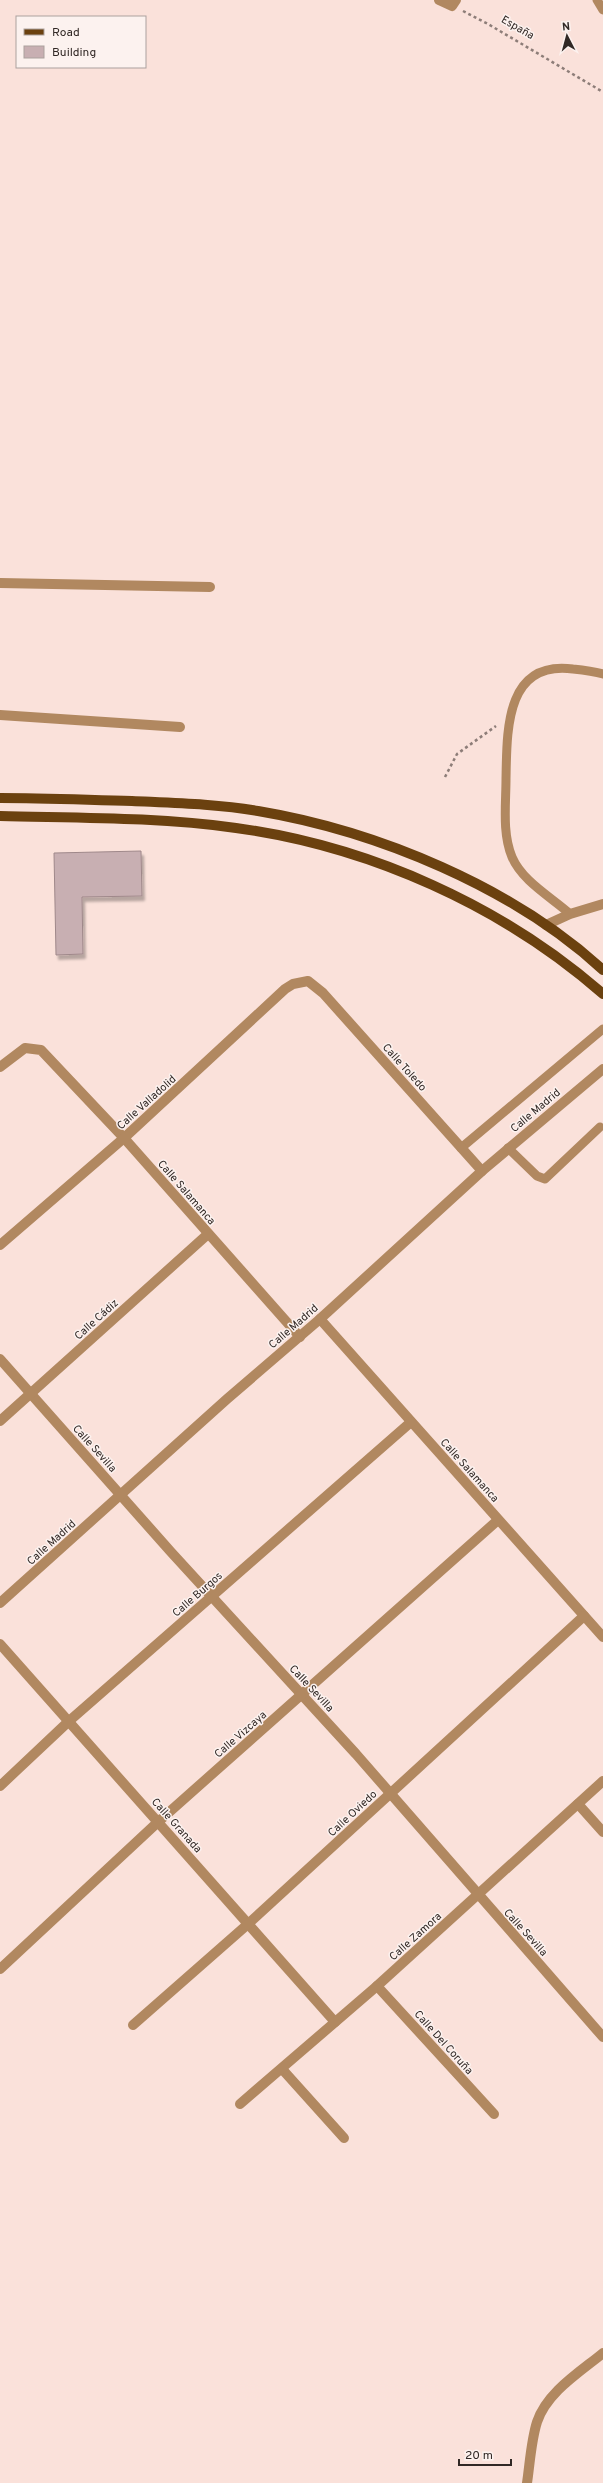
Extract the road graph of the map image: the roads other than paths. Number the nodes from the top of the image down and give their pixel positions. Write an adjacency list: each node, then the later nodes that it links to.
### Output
1 (440, 0): 3 (street)
2 (597, 0): 4 (lane)
3 (454, 3)
4 (603, 10)
5 (0, 583): 6 (street)
6 (210, 587)
7 (603, 674): 13 (lane)
8 (0, 715): 9 (street)
9 (180, 727)
10 (0, 798): 14 (main road)
11 (0, 816): 17 (main road)
12 (603, 904): 13 (street)
13 (570, 914): 14 (street)
14 (546, 925): 15 (main road)
15 (603, 970)
16 (308, 981): 22 (street, Calle Valladolid); 23 (street, Calle Toledo)
17 (603, 994)
18 (603, 1029): 23 (lane)
19 (0, 1067): 22 (street, Calle Salamanca)
20 (603, 1069): 24 (street, Calle Madrid)
21 (600, 1127): 24 (lane)
22 (124, 1138): 26 (street, Calle Salamanca); 27 (street, Calle Valladolid)
23 (461, 1148): 25 (street, Calle Toledo)
24 (508, 1148): 25 (street, Calle Madrid)
25 (482, 1171): 28 (street, Calle Madrid)
26 (208, 1234): 29 (street, Calle Salamanca); 31 (street, Calle Cádiz)
27 (0, 1245)
28 (320, 1319): 29 (street, Calle Madrid); 33 (street, Calle Salamanca)
29 (300, 1337): 34 (street, Calle Madrid)
30 (0, 1359): 31 (street, Calle Sevilla)
31 (31, 1394): 32 (street, Calle Cádiz); 34 (street, Calle Sevilla)
32 (0, 1421)
33 (411, 1422): 35 (street, Calle Salamanca); 36 (street, Calle Burgos)
34 (120, 1494): 36 (street, Calle Sevilla); 37 (street, Calle Madrid)
35 (498, 1520): 38 (street, Calle Salamanca); 41 (street, Calle Vizcaya)
36 (212, 1598): 41 (street, Calle Sevilla); 42 (street, Calle Burgos)
37 (0, 1603)
38 (584, 1616): 39 (street, Calle Salamanca); 45 (street, Calle Oviedo)
39 (603, 1637)
40 (0, 1644): 42 (street, Calle Granada)
41 (302, 1696): 45 (street, Calle Sevilla); 47 (street, Calle Vizcaya)
42 (68, 1722): 44 (street, Calle Burgos); 47 (street, Calle Granada)
43 (603, 1781): 46 (street, Calle Zamora)
44 (0, 1786)
45 (390, 1794): 49 (street, Calle Sevilla); 50 (street, Calle Oviedo)
46 (578, 1804): 48 (street); 49 (street, Calle Zamora)
47 (158, 1822): 50 (street, Calle Granada); 51 (street, Calle Vizcaya)
48 (603, 1832)
49 (478, 1896): 52 (street, Calle Zamora); 55 (street, Calle Sevilla)
50 (248, 1924): 53 (street, Calle Granada); 54 (street, Calle Oviedo)
51 (0, 1969)
52 (377, 1986): 53 (street, Calle Zamora); 58 (street, Calle Del Coruña)
53 (335, 2022): 56 (street, Calle Zamora)
54 (133, 2025)
55 (602, 2033)
56 (282, 2069): 57 (street, Calle Zamora); 59 (street)
57 (240, 2104)
58 (494, 2114)
59 (344, 2138)
60 (603, 2353): 61 (street)
61 (527, 2483)

